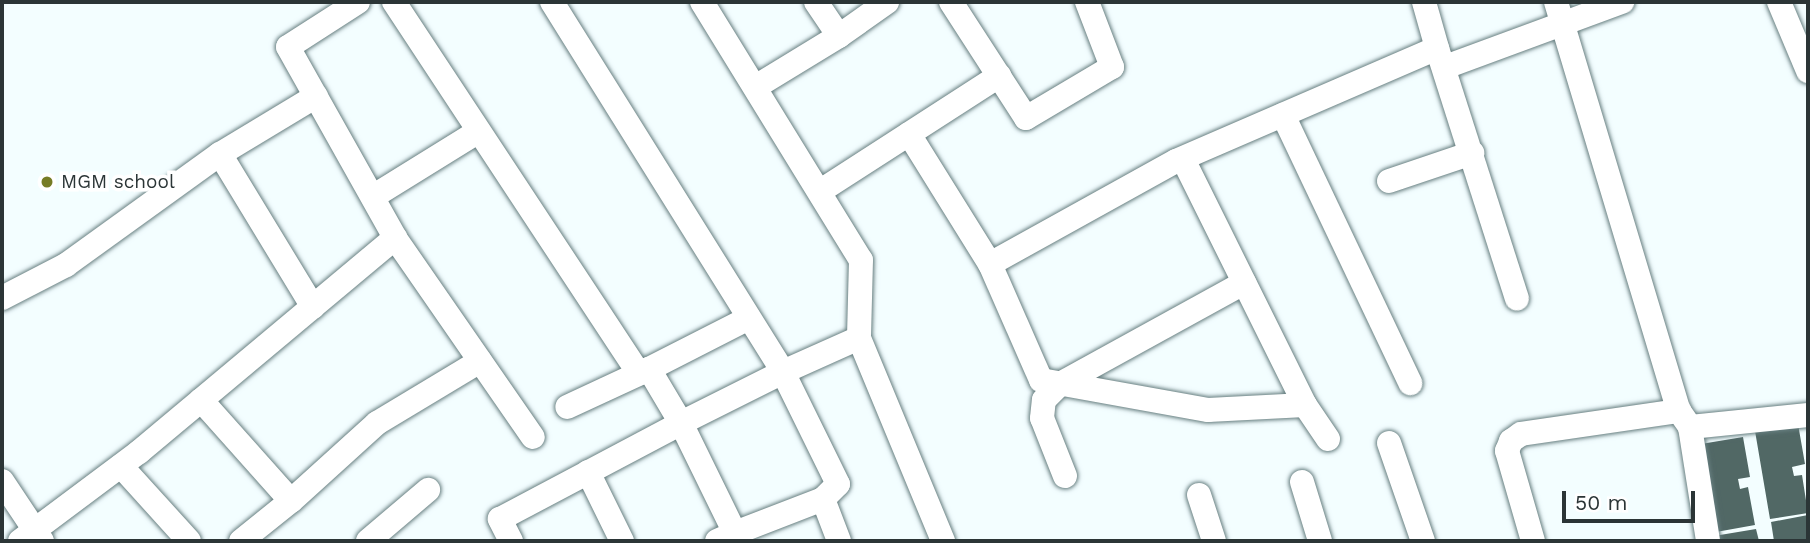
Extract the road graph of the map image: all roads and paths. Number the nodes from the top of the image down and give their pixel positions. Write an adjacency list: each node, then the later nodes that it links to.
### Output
1 (358, 2): 18 (street)
2 (394, 2): 20 (street)
3 (552, 2): 34 (street)
4 (702, 2): 17 (street)
5 (816, 2): 13 (street)
6 (887, 2): 13 (street)
7 (951, 2): 16 (street)
8 (1087, 2): 16 (street)
9 (1424, 2): 14 (street)
10 (1622, 2): 12 (street)
11 (1779, 2): 15 (street)
12 (1559, 14): 14 (street); 45 (street)
13 (839, 36): 17 (street)
14 (1441, 58): 19 (street); 22 (street)
15 (1808, 71)
16 (999, 75): 21 (street)
17 (757, 86): 26 (street)
18 (316, 96): 23 (street); 27 (street)
19 (1283, 115): 24 (street); 39 (street)
20 (479, 131): 27 (street); 37 (street)
21 (909, 134): 26 (street); 29 (street)
22 (1472, 153): 25 (street); 32 (street)
23 (220, 154): 31 (street); 33 (street)
24 (1183, 159): 29 (street); 30 (street)
25 (1389, 181)
26 (822, 190): 35 (street)
27 (374, 196): 28 (street)
28 (395, 238): 33 (street); 36 (street)
29 (990, 264): 40 (street)
30 (1244, 283): 40 (street); 42 (street)
31 (2, 298)
32 (1517, 299)
33 (313, 306): 41 (street)
34 (749, 318): 37 (street); 38 (street)
35 (859, 338): 38 (street); 67 (street)
36 (480, 361): 47 (street); 58 (street)
37 (644, 372): 43 (street); 46 (street)
38 (783, 372): 46 (street); 57 (street)
39 (1410, 383)
40 (1060, 384): 42 (street); 52 (street)
41 (201, 400): 50 (street); 58 (street)
42 (1305, 405): 48 (street)
43 (567, 407)
44 (1808, 415): 45 (street)
45 (1685, 419): 71 (street); 72 (street)
46 (681, 423): 51 (street); 60 (street)
47 (533, 437)
48 (1328, 439)
49 (1389, 443): 70 (street)
50 (121, 466): 59 (street); 61 (street)
51 (588, 472): 64 (street); 65 (street)
52 (1065, 476)
53 (2, 481): 59 (street)
54 (1302, 482): 69 (street)
55 (428, 489): 63 (street)
56 (1199, 495): 68 (street)
57 (823, 499): 60 (street); 66 (street)
58 (291, 501): 62 (street)
59 (32, 538)
60 (730, 538)
61 (189, 541)
62 (241, 541)
63 (368, 541)
64 (511, 541)
65 (622, 541)
66 (839, 541)
67 (943, 541)
68 (1214, 541)
69 (1320, 541)
70 (1423, 541)
71 (1533, 541)
72 (1708, 541)

